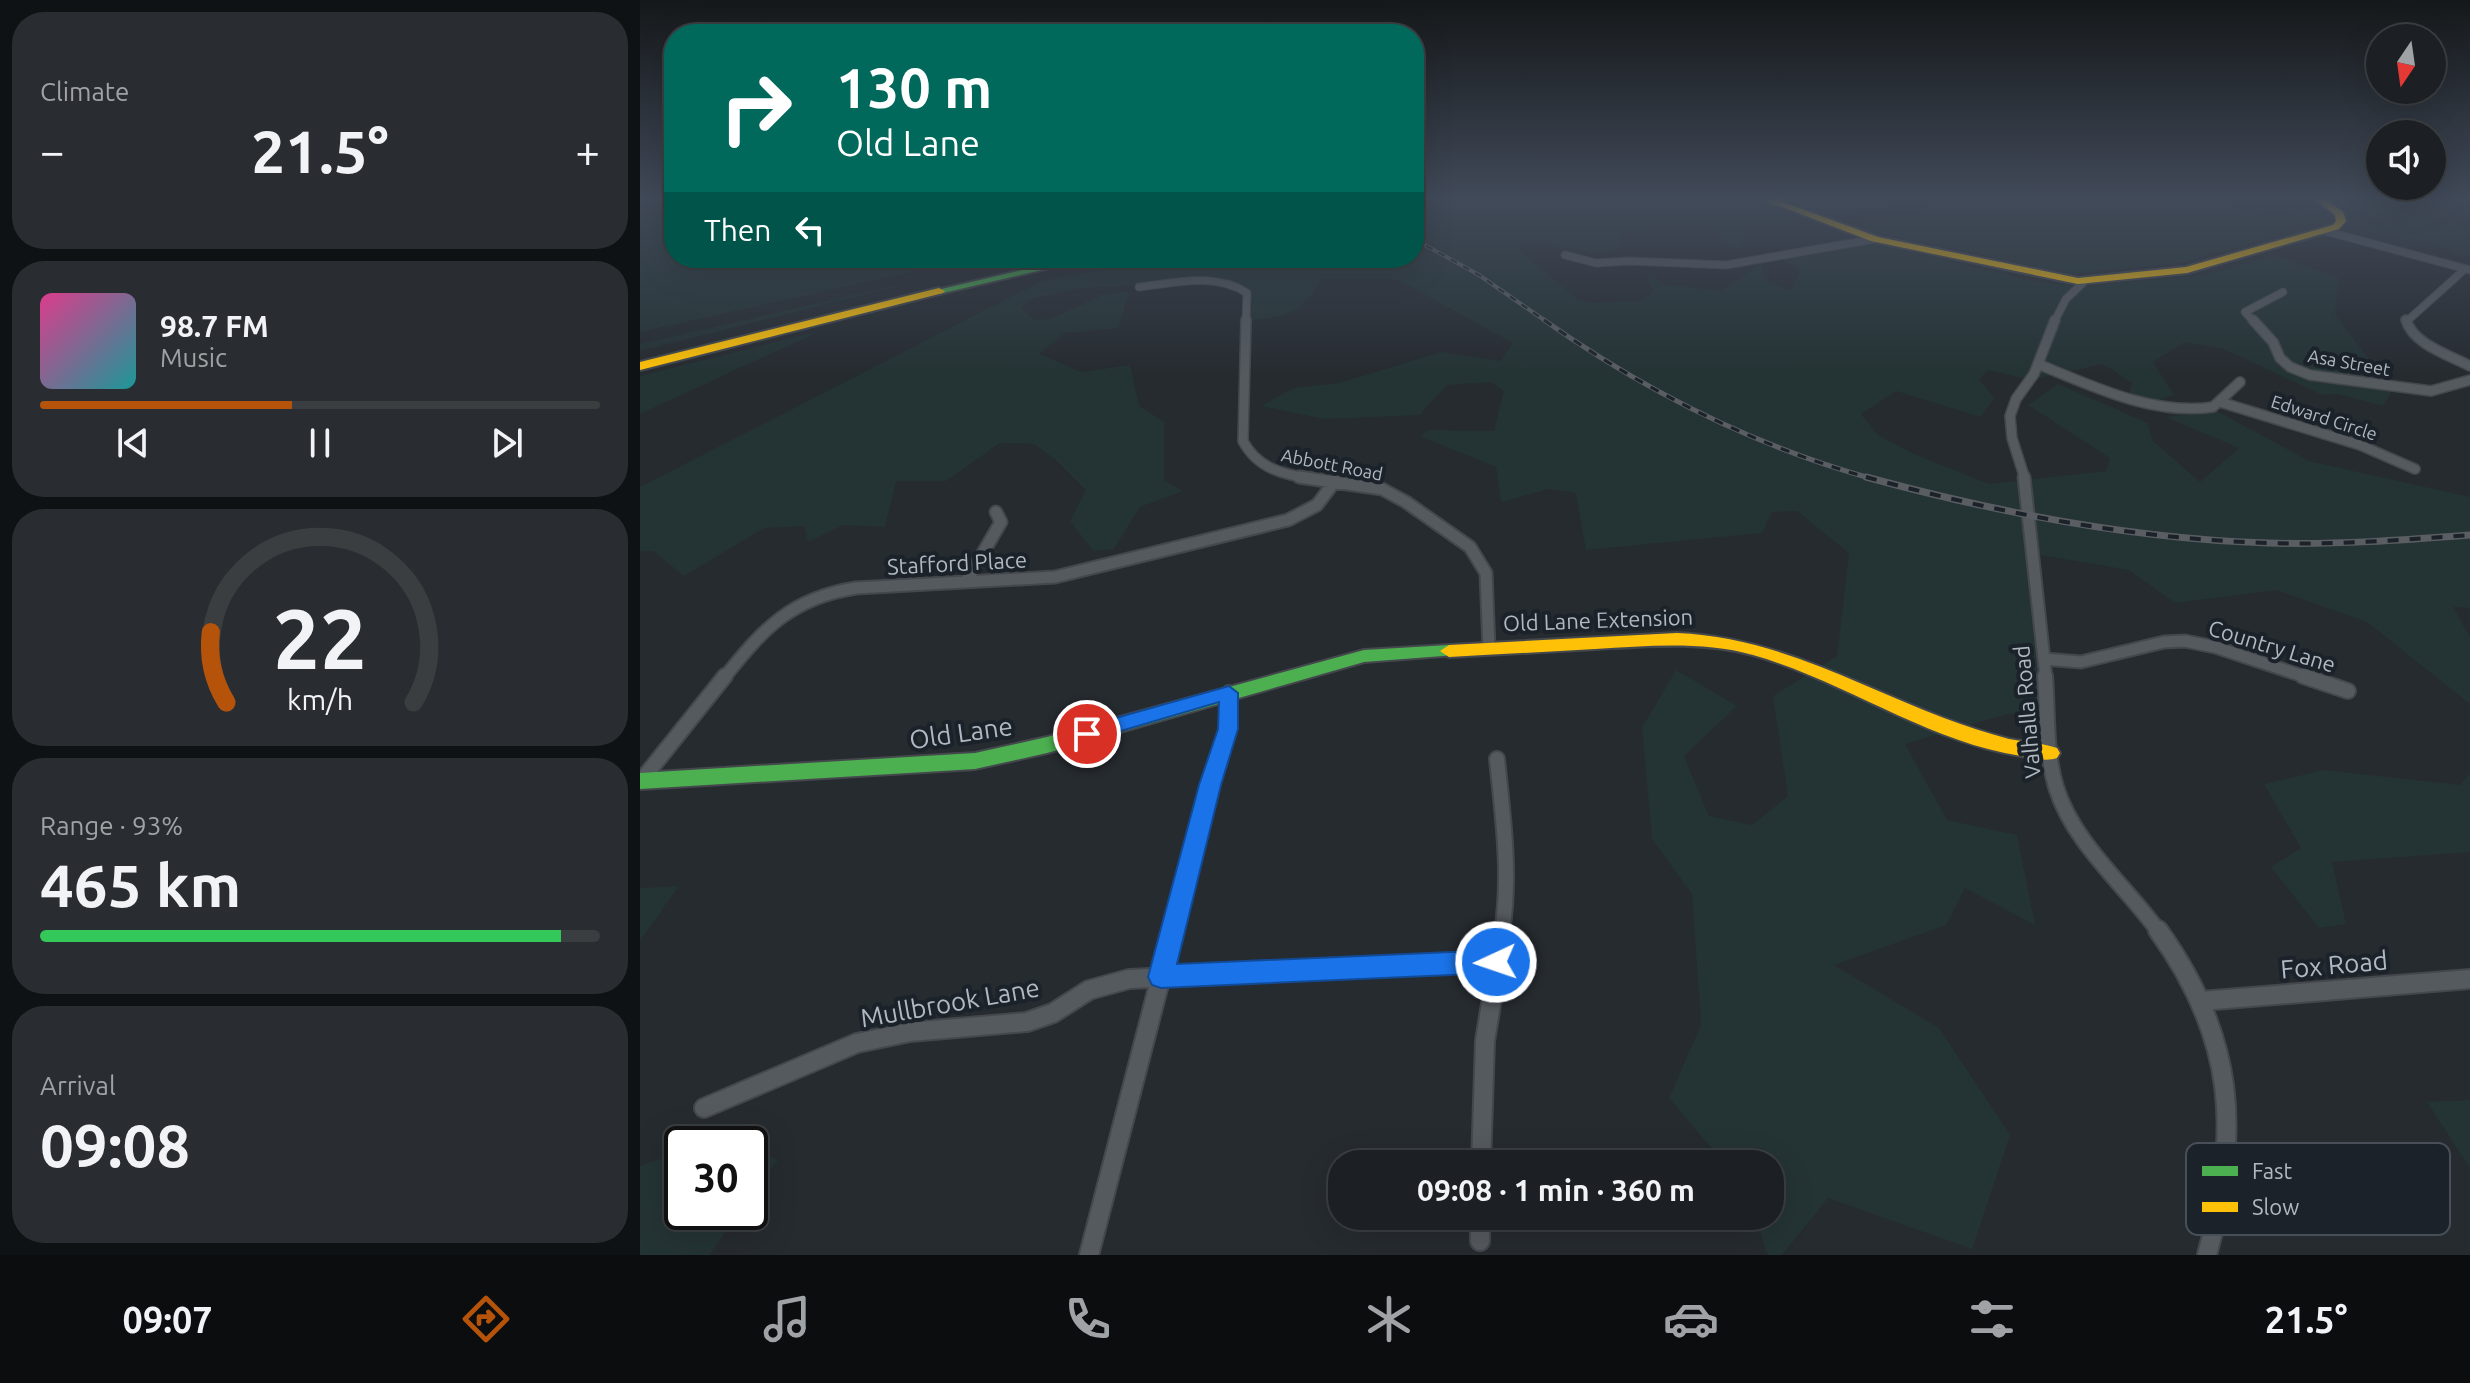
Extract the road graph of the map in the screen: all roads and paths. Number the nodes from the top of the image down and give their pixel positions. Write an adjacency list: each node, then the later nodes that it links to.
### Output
1 (1571, 257): 2 (street)
2 (1774, 257)
3 (1955, 257): 9 (main road)
4 (2235, 257): 9 (main road)
5 (2418, 257): 8 (street)
6 (1011, 268): 12 (main road)
7 (1044, 268): 14 (main road)
8 (2467, 270): 15 (street)
9 (2085, 281): 13 (street, Valhalla Road)
10 (1139, 287): 20 (street, Abbott Road)
11 (2283, 292): 16 (street, Asa Street)
12 (640, 357)
13 (2038, 364): 18 (street); 24 (street, Valhalla Road)
14 (640, 366)
15 (2470, 366)
16 (2470, 380)
17 (2240, 382): 18 (street)
18 (2220, 402): 19 (street, Edward Circle)
19 (2415, 469)
20 (1335, 481): 22 (street, Stafford Place); 23 (street, Abbott Road)
21 (996, 512): 22 (street)
22 (966, 582): 29 (street, Stafford Place)
23 (1489, 648): 26 (main road, Old Lane Extension); 27 (main road, Old Lane Extension)
24 (2044, 659): 25 (street, Country Lane); 27 (street, Valhalla Road)
25 (2348, 691)
26 (1229, 693): 29 (main road, Old Lane); 31 (street)
27 (2050, 753): 33 (street, Valhalla Road)
28 (1497, 759): 30 (street)
29 (640, 781)
30 (1496, 962): 31 (street, Mullbrook Lane); 36 (street)
31 (1161, 977): 34 (street, Mullbrook Lane); 40 (street)
32 (2470, 979): 33 (street, Fox Road)
33 (2202, 1001): 35 (street, Valhalla Road)
34 (704, 1108)
35 (2227, 1143)
36 (1481, 1150)
37 (1480, 1230): 39 (street)
38 (2212, 1235): 41 (street, Valhalla Road)
39 (1480, 1241)
40 (1089, 1255)
41 (2207, 1255)

